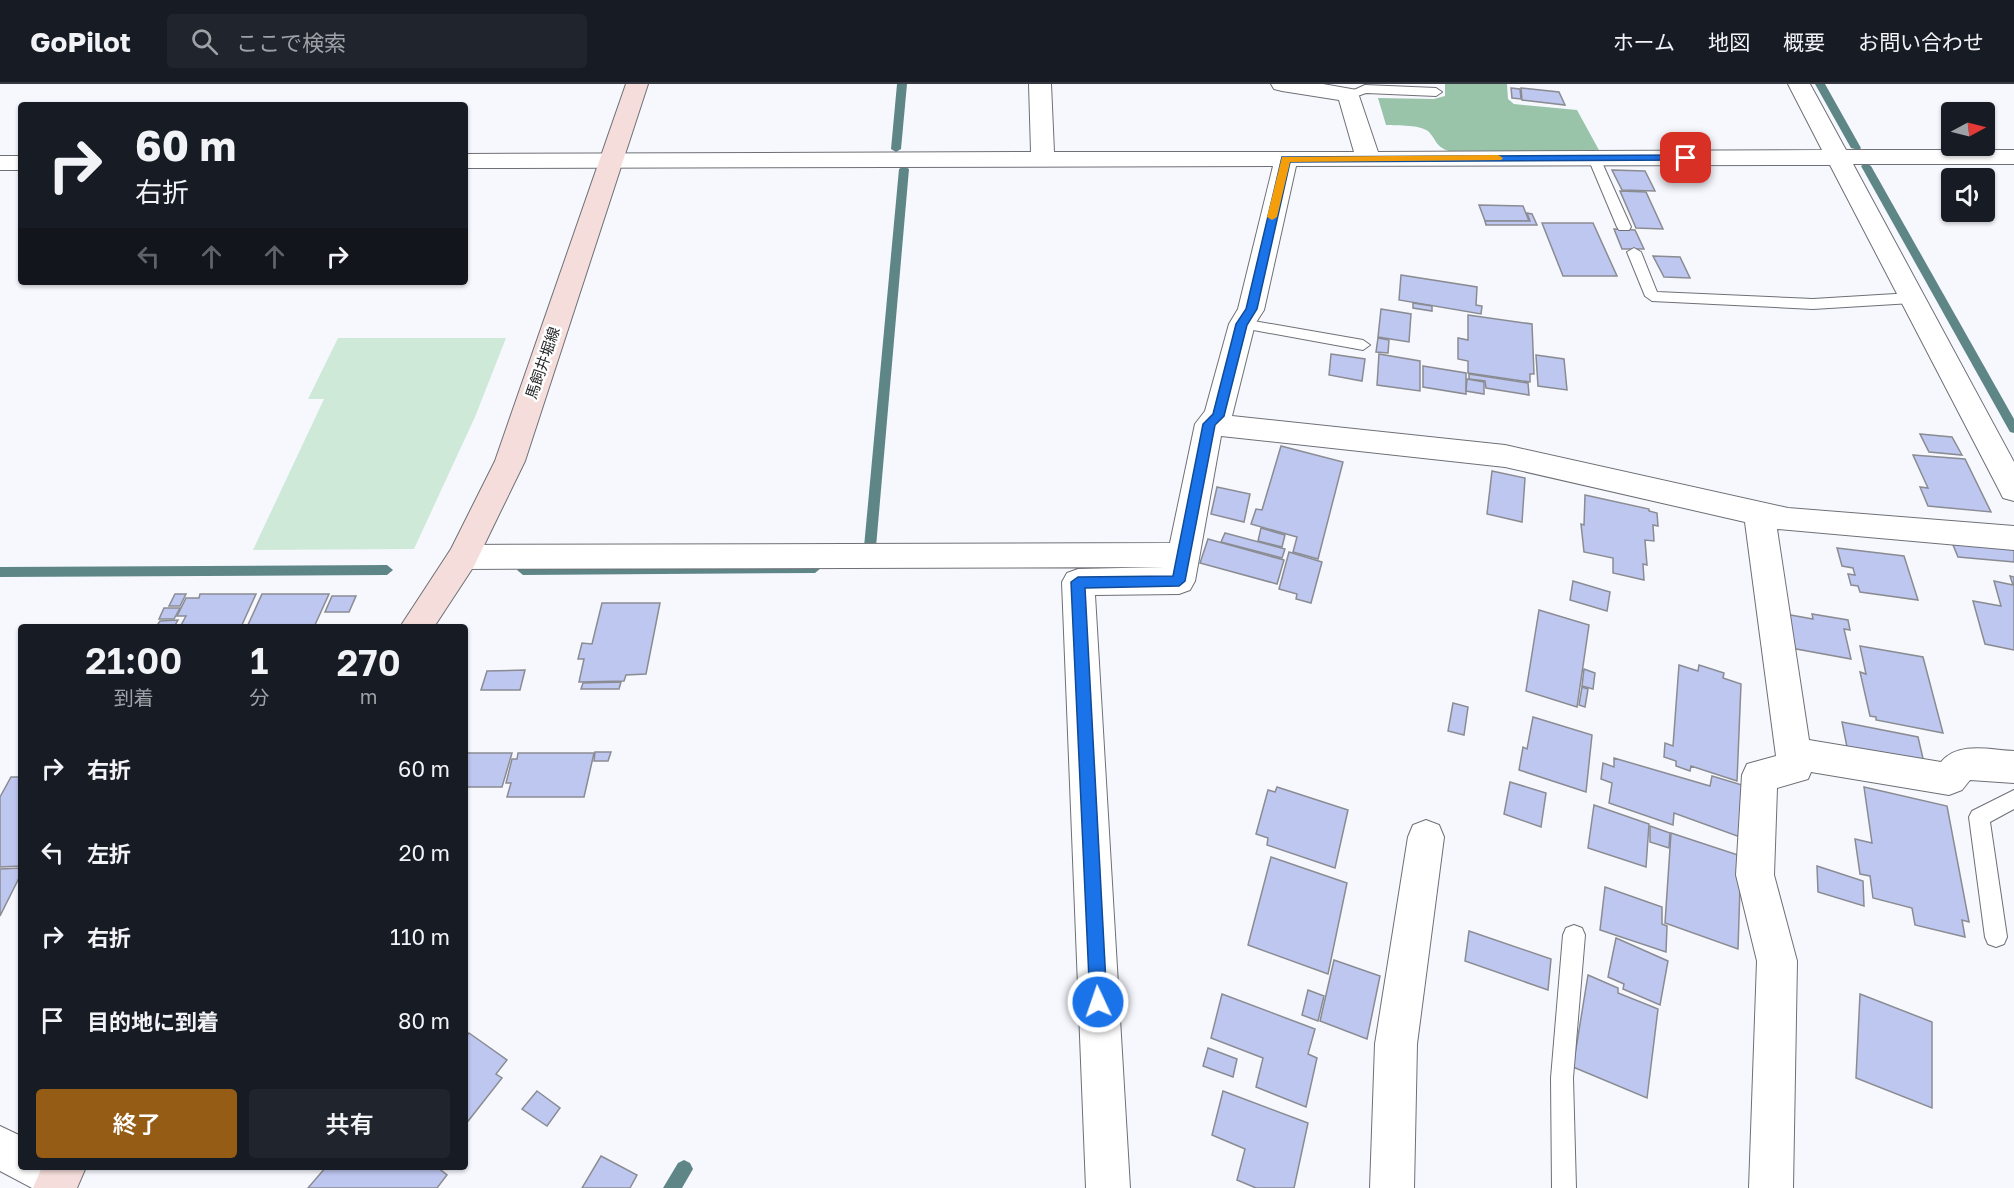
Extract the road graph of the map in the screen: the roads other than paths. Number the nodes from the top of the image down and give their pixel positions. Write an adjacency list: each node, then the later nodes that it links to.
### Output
1 (637, 84): 14 (main road, 馬飼井堀線)
2 (1040, 84): 10 (street)
3 (1282, 84): 6 (street)
4 (1799, 84): 7 (street)
5 (1436, 92): 6 (lane)
6 (1349, 95): 12 (street)
7 (1837, 157): 8 (street); 9 (street); 19 (street)
8 (2014, 157)
9 (1594, 158): 12 (street); 17 (lane)
10 (1043, 159): 11 (street); 14 (street)
11 (1286, 159): 12 (street); 20 (street)
12 (1368, 159)
13 (468, 161): 14 (street)
14 (611, 161): 27 (main road, 馬飼井堀線)
15 (0, 163): 16 (street)
16 (18, 163)
17 (1624, 227)
18 (1634, 252): 19 (lane)
19 (1912, 298): 23 (street)
20 (1242, 324): 21 (lane); 22 (street)
21 (1364, 345)
22 (1209, 424): 24 (street); 26 (street)
23 (2014, 490)
24 (1759, 512): 25 (street); 29 (street)
25 (2014, 538)
26 (1184, 555): 27 (street); 37 (street)
27 (463, 557): 28 (main road, 馬飼井堀線)
28 (418, 624)
29 (1793, 753): 30 (street); 40 (street)
30 (2014, 767)
31 (2014, 799): 34 (lane)
32 (1426, 837): 38 (street)
33 (1574, 935): 39 (lane)
34 (1996, 937)
35 (0, 1148): 36 (street)
36 (18, 1157)
37 (1108, 1188)
38 (1392, 1188)
39 (1564, 1188)
40 (1771, 1188)

